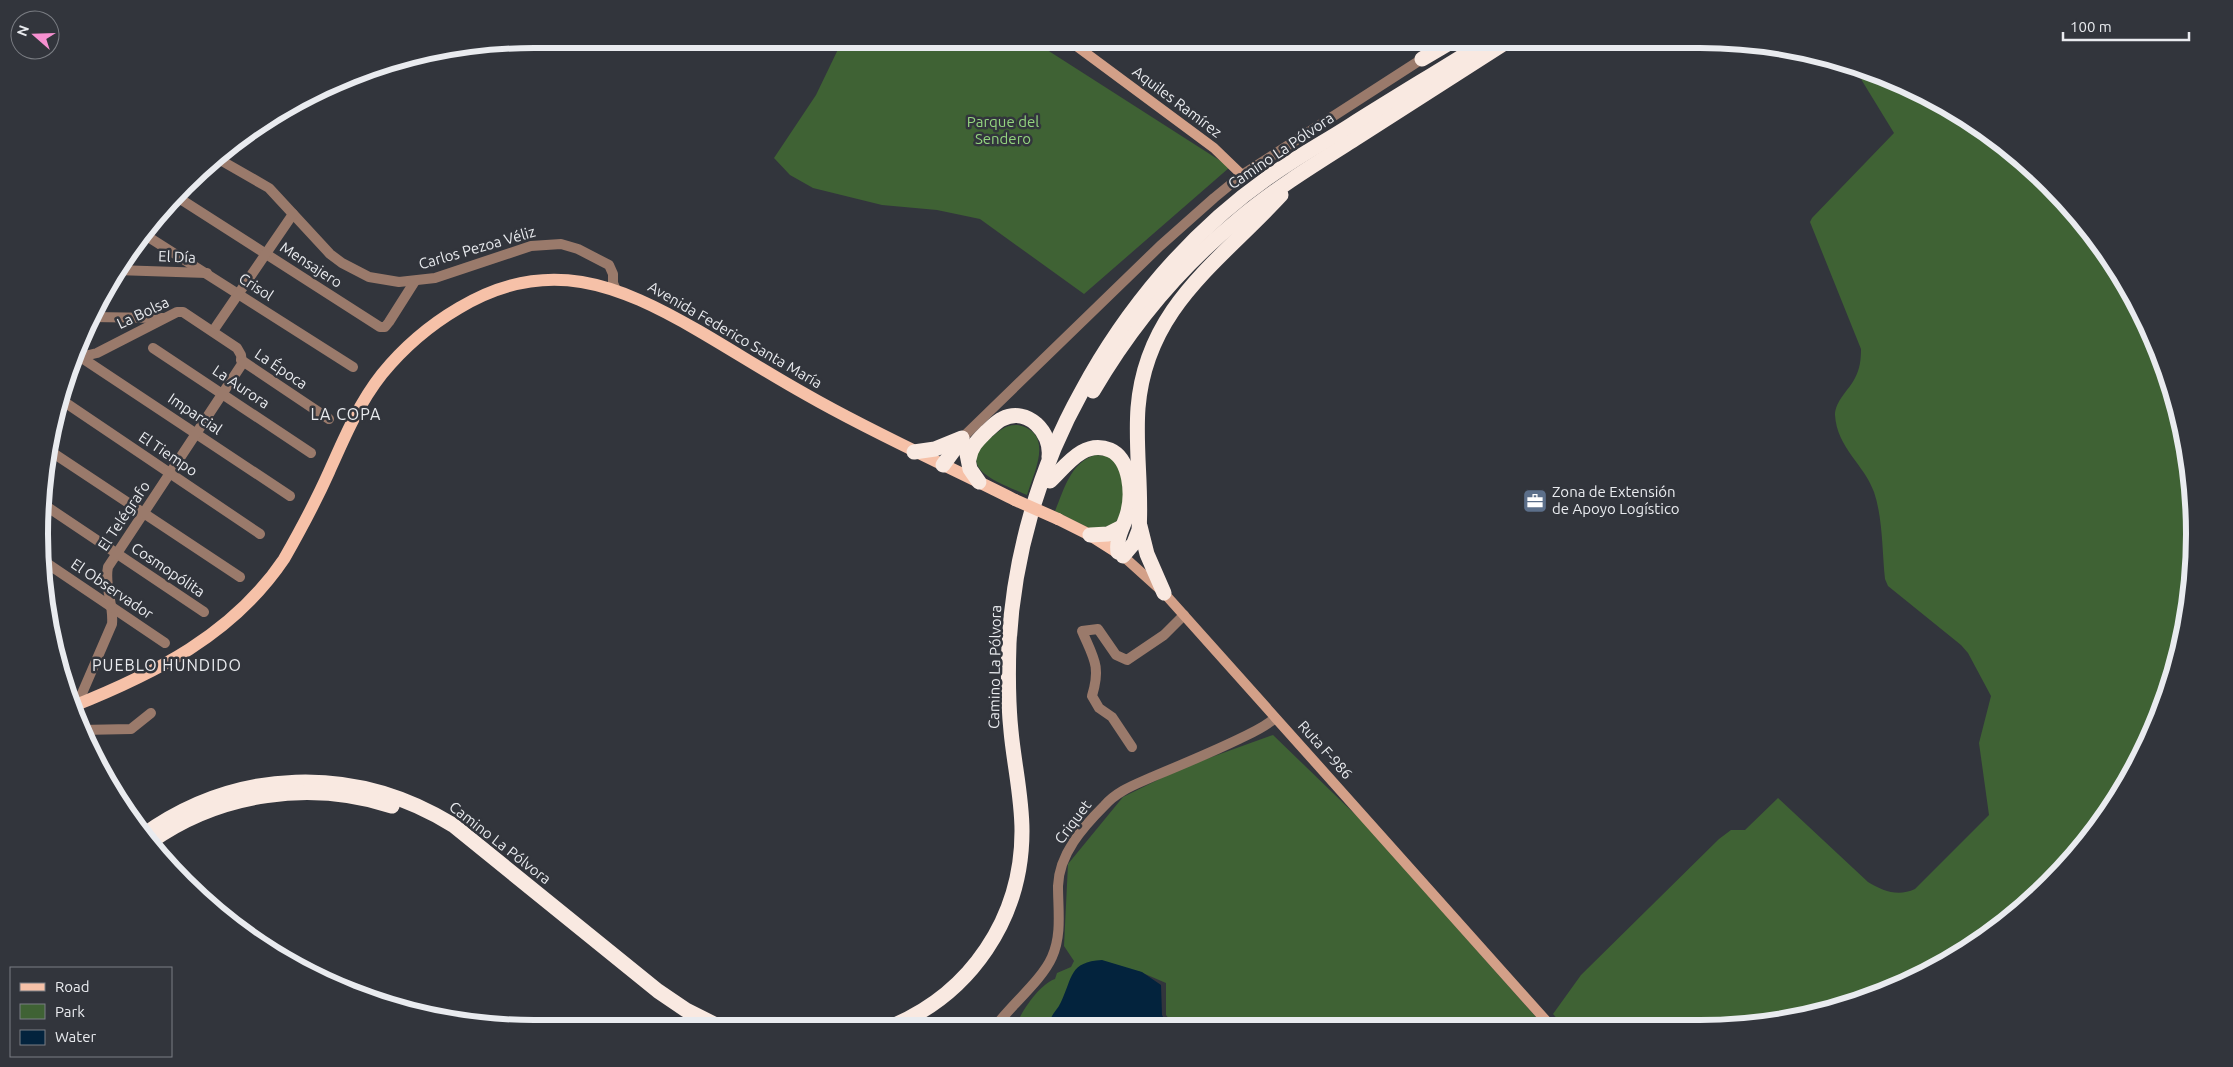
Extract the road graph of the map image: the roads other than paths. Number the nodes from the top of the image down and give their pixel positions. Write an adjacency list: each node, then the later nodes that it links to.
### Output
1 (1079, 48): 8 (main road, Aquiles Ramírez)
2 (1441, 48): 5 (highway)
3 (1476, 48): 34 (highway, Camino La Pólvora)
4 (1496, 48): 7 (highway, Camino La Pólvora)
5 (1422, 59): 8 (street)
6 (221, 161): 10 (street, Carlos Pezoa Véliz)
7 (1302, 173): 38 (highway, Camino La Pólvora); 42 (highway)
8 (1242, 175): 30 (street)
9 (181, 199): 12 (street, Mensajero)
10 (293, 214): 12 (street); 15 (street, Carlos Pezoa Véliz)
11 (149, 237): 14 (street, Crisol)
12 (266, 254): 15 (street, Mensajero); 17 (street)
13 (125, 270): 14 (street, El Día)
14 (207, 273): 17 (street, Crisol)
15 (415, 281): 16 (street, Carlos Pezoa Véliz)
16 (616, 290): 31 (main road, Avenida Federico Santa María); 57 (main road, Avenida Federico Santa María)
17 (239, 294): 20 (street); 25 (street, Crisol)
18 (99, 317): 19 (street)
19 (164, 318): 20 (street, La Bolsa); 22 (street, La Bolsa)
20 (214, 331): 24 (street, La Bolsa)
21 (153, 348): 26 (street, La Aurora)
22 (81, 357)
23 (80, 360): 29 (street, Imparcial)
24 (241, 360): 26 (street, El Telégrafo); 28 (street, La Época)
25 (354, 367)
26 (223, 393): 29 (street, El Telégrafo); 32 (street, La Aurora)
27 (66, 403): 36 (street, El Tiempo)
28 (329, 419)
29 (198, 434): 36 (street, El Telégrafo); 39 (street, Imparcial)
30 (966, 446): 31 (highway); 34 (highway); 35 (highway); 37 (highway)
31 (914, 452): 35 (main road, Avenida Federico Santa María)
32 (311, 453)
33 (55, 454): 41 (street)
34 (1047, 464): 66 (highway, Camino La Pólvora)
35 (944, 465): 37 (main road, Avenida Federico Santa María)
36 (170, 473): 41 (street, El Telégrafo); 45 (street, El Tiempo)
37 (979, 482): 43 (main road, Avenida Federico Santa María, bridge)
38 (1050, 482): 44 (highway); 67 (highway, Camino La Pólvora)
39 (290, 496)
40 (49, 508): 47 (street, Cosmopólita)
41 (143, 514): 47 (street, El Telégrafo); 50 (street)
42 (1139, 517): 48 (highway); 51 (highway)
43 (1058, 519): 46 (main road, Ruta F-986)
44 (1122, 527): 46 (highway); 48 (highway)
45 (260, 534)
46 (1090, 535): 48 (main road, Ruta F-986)
47 (117, 554): 52 (street, El Telégrafo); 53 (street, Cosmopólita)
48 (1120, 554): 51 (main road, Ruta F-986)
49 (49, 565): 52 (street, El Observador)
50 (240, 577)
51 (1164, 593): 54 (main road, Ruta F-986)
52 (112, 608): 55 (street, El Observador); 56 (street, El Telégrafo)
53 (204, 612)
54 (1184, 615): 59 (main road, Ruta F-986); 61 (street)
55 (165, 643)
56 (77, 700)
57 (78, 704)
58 (151, 713): 60 (street)
59 (1275, 718): 68 (street, Criquet); 69 (main road, Ruta F-986)
60 (89, 730)
61 (1132, 747)
62 (150, 831): 65 (highway, Camino La Pólvora)
63 (156, 839): 64 (highway, Camino La Pólvora)
64 (686, 1020)
65 (706, 1020)
66 (905, 1020)
67 (923, 1020)
68 (1000, 1020)
69 (1546, 1020)

